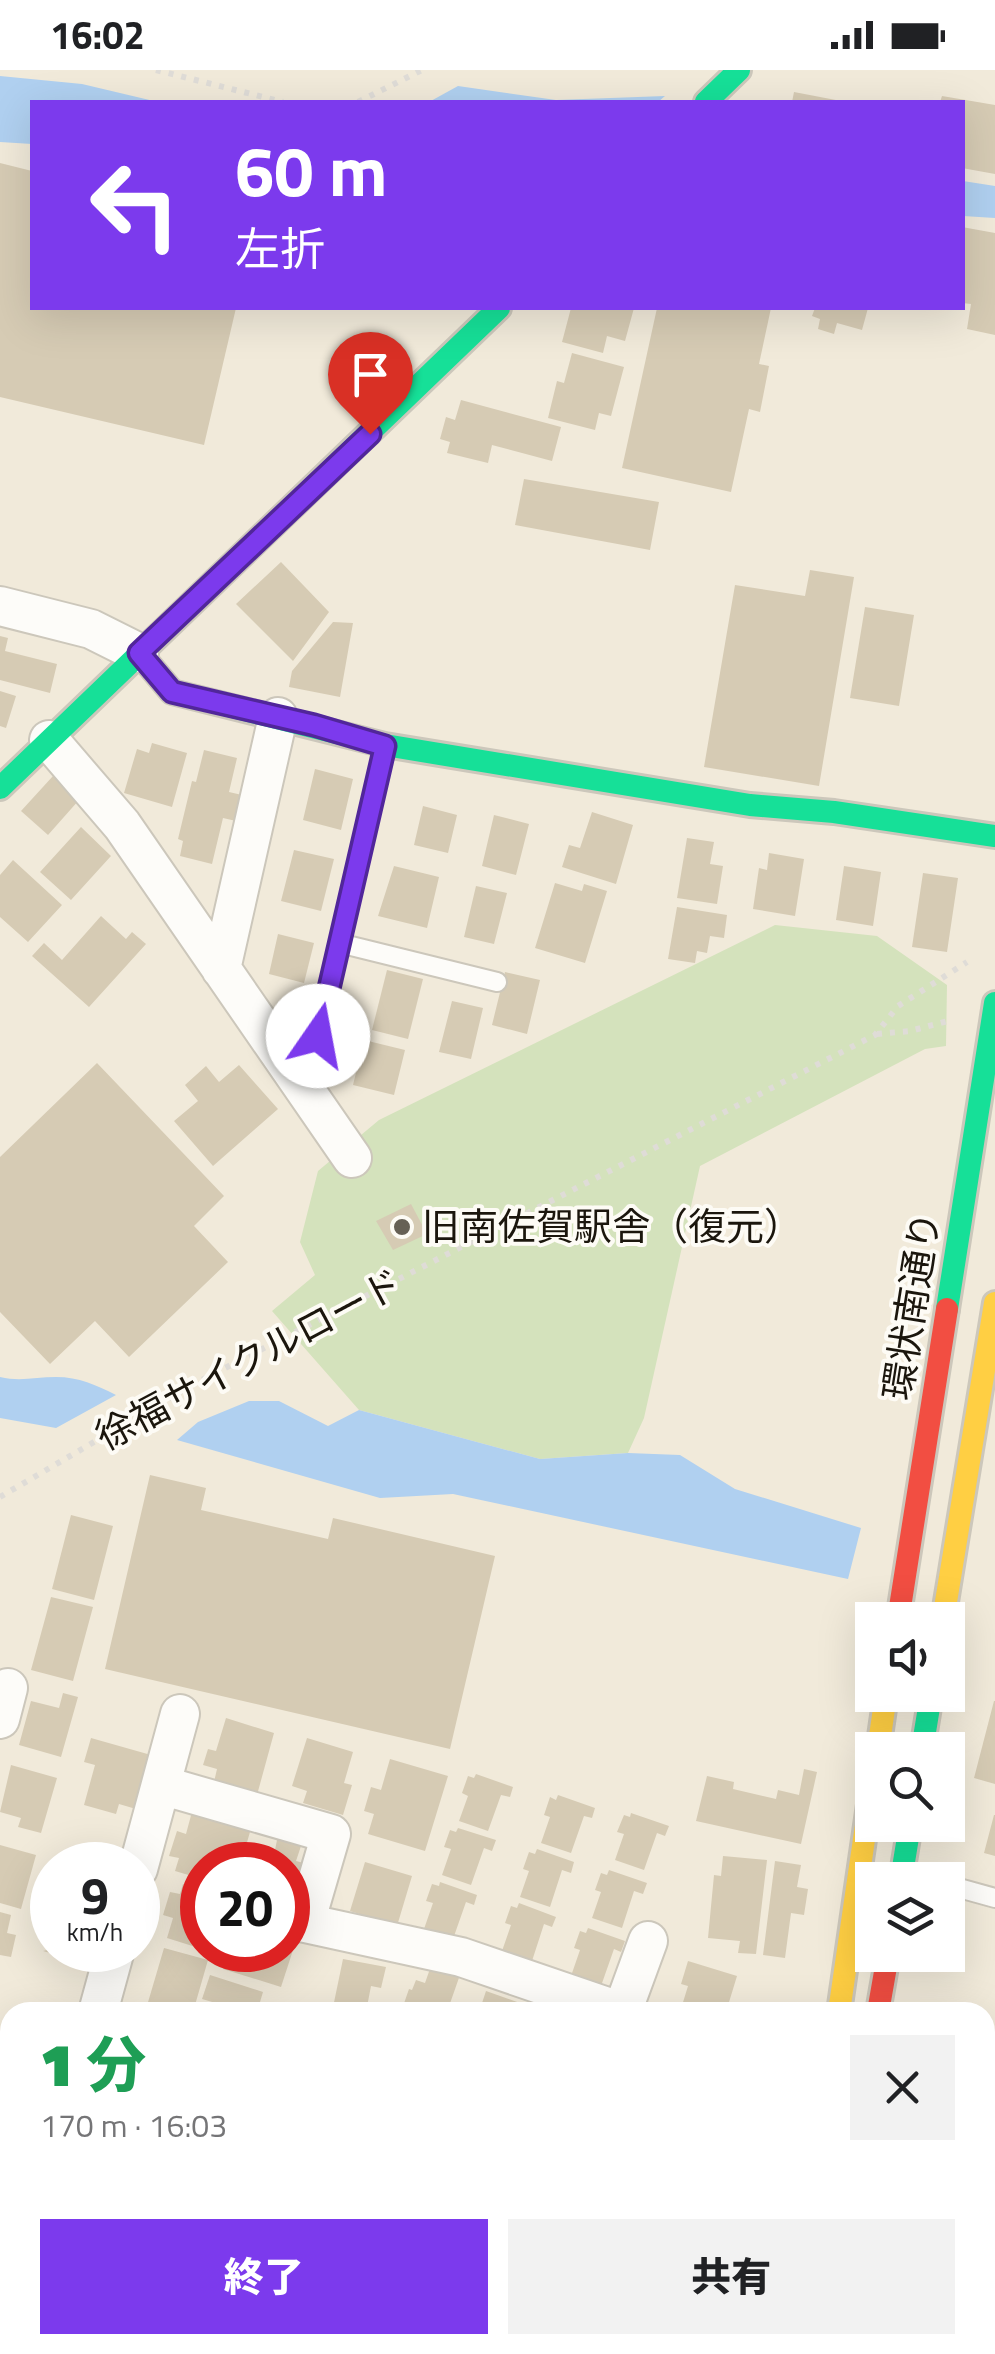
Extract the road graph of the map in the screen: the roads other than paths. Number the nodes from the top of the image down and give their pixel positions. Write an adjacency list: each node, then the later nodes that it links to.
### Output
1 (739, 70): 2 (main road)
2 (708, 100)
3 (497, 310): 5 (main road)
4 (0, 606): 5 (street)
5 (139, 653): 6 (main road); 7 (main road)
6 (278, 717): 8 (main road); 12 (street)
7 (50, 740): 9 (main road); 12 (street)
8 (385, 746): 10 (main road); 11 (lane)
9 (5, 775)
10 (995, 836)
11 (339, 943): 13 (lane); 15 (lane)
12 (221, 969): 15 (street)
13 (497, 982)
14 (995, 1004): 18 (main road, 環状南通り)
15 (293, 1073): 16 (street)
16 (352, 1158)
17 (995, 1303): 19 (main road)
18 (901, 1602)
19 (946, 1602)
20 (180, 1714): 21 (street)
21 (161, 1784): 22 (street); 30 (street)
22 (145, 1842)
23 (864, 1842): 32 (main road)
24 (965, 1890): 25 (lane)
25 (995, 1898)
26 (648, 1941): 31 (street)
27 (110, 1972): 29 (street)
28 (885, 1972): 33 (main road)
29 (101, 2002)
30 (593, 2002)
31 (626, 2002)
32 (840, 2002)
33 (880, 2002)

